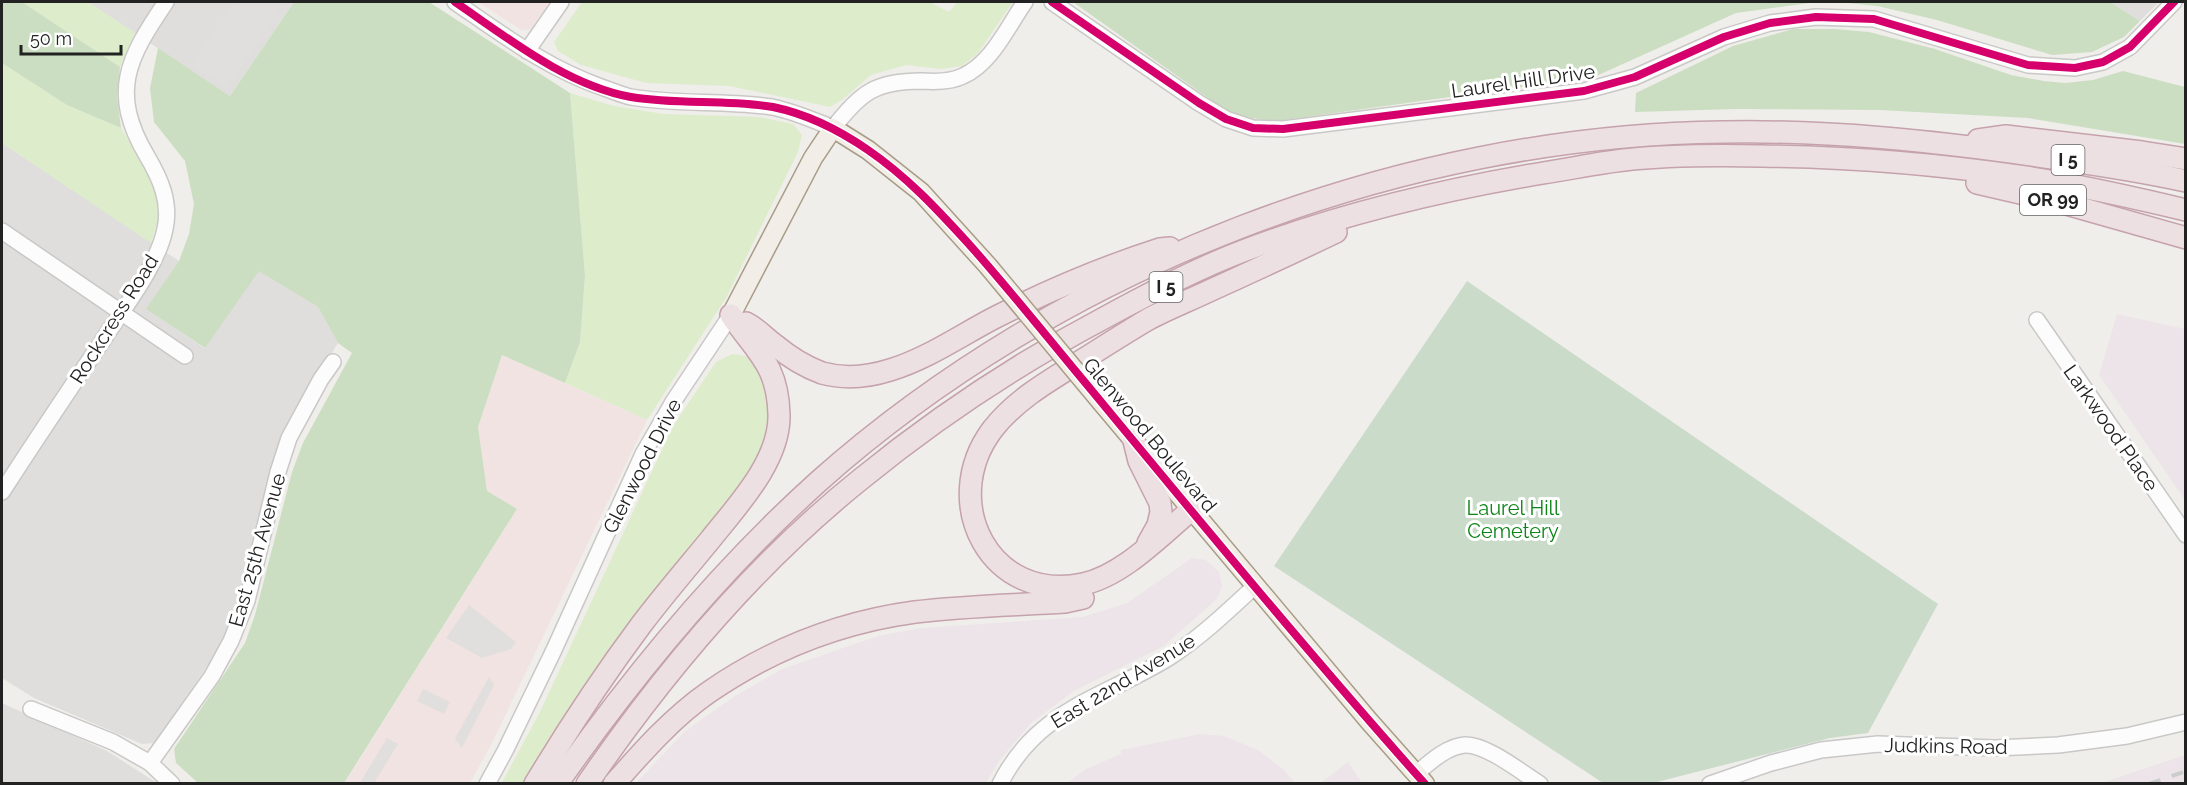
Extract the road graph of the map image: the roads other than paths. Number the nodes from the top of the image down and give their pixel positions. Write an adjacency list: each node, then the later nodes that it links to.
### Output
1 (166, 2): 18 (street, Rockcress Road)
2 (454, 2): 7 (street)
3 (561, 2): 7 (street)
4 (1025, 2): 8 (street)
5 (1052, 2): 6 (street, Laurel Hill Drive)
6 (2174, 2)
7 (527, 51): 8 (street)
8 (832, 128): 19 (main road, Glenwood Drive); 23 (main road, Glenwood Boulevard, bridge)
9 (1951, 143): 10 (highway); 12 (highway, I 5); 17 (highway, I 5)
10 (2186, 159)
11 (1919, 165): 13 (highway, I 5); 14 (highway, I 5); 16 (highway, OR 99)
12 (2186, 181)
13 (1397, 202): 27 (highway); 37 (highway, I 5)
14 (2186, 210)
15 (2, 231): 18 (street)
16 (2186, 238)
17 (1198, 245): 19 (highway); 36 (highway, I 5)
18 (122, 312): 21 (street); 24 (street, Rockcress Road)
19 (731, 315): 34 (street, Glenwood Drive); 35 (highway)
20 (2037, 320): 26 (street, Larkwood Place)
21 (185, 356)
22 (333, 362): 31 (street, East 25th Avenue)
23 (1134, 441): 25 (main road, Glenwood Boulevard); 27 (highway)
24 (2, 492)
25 (1195, 516): 27 (highway); 28 (main road, Glenwood Boulevard); 38 (highway)
26 (2186, 535)
27 (1145, 548)
28 (1255, 586): 32 (main road, Glenwood Boulevard); 39 (street, East 22nd Avenue)
29 (31, 709): 31 (street)
30 (2186, 722): 41 (street, Judkins Road)
31 (150, 763): 33 (street)
32 (1421, 779): 40 (street)
33 (172, 783)
34 (487, 783)
35 (534, 783)
36 (557, 783)
37 (587, 783)
38 (614, 783)
39 (1000, 783)
40 (1540, 783)
41 (1710, 783)

